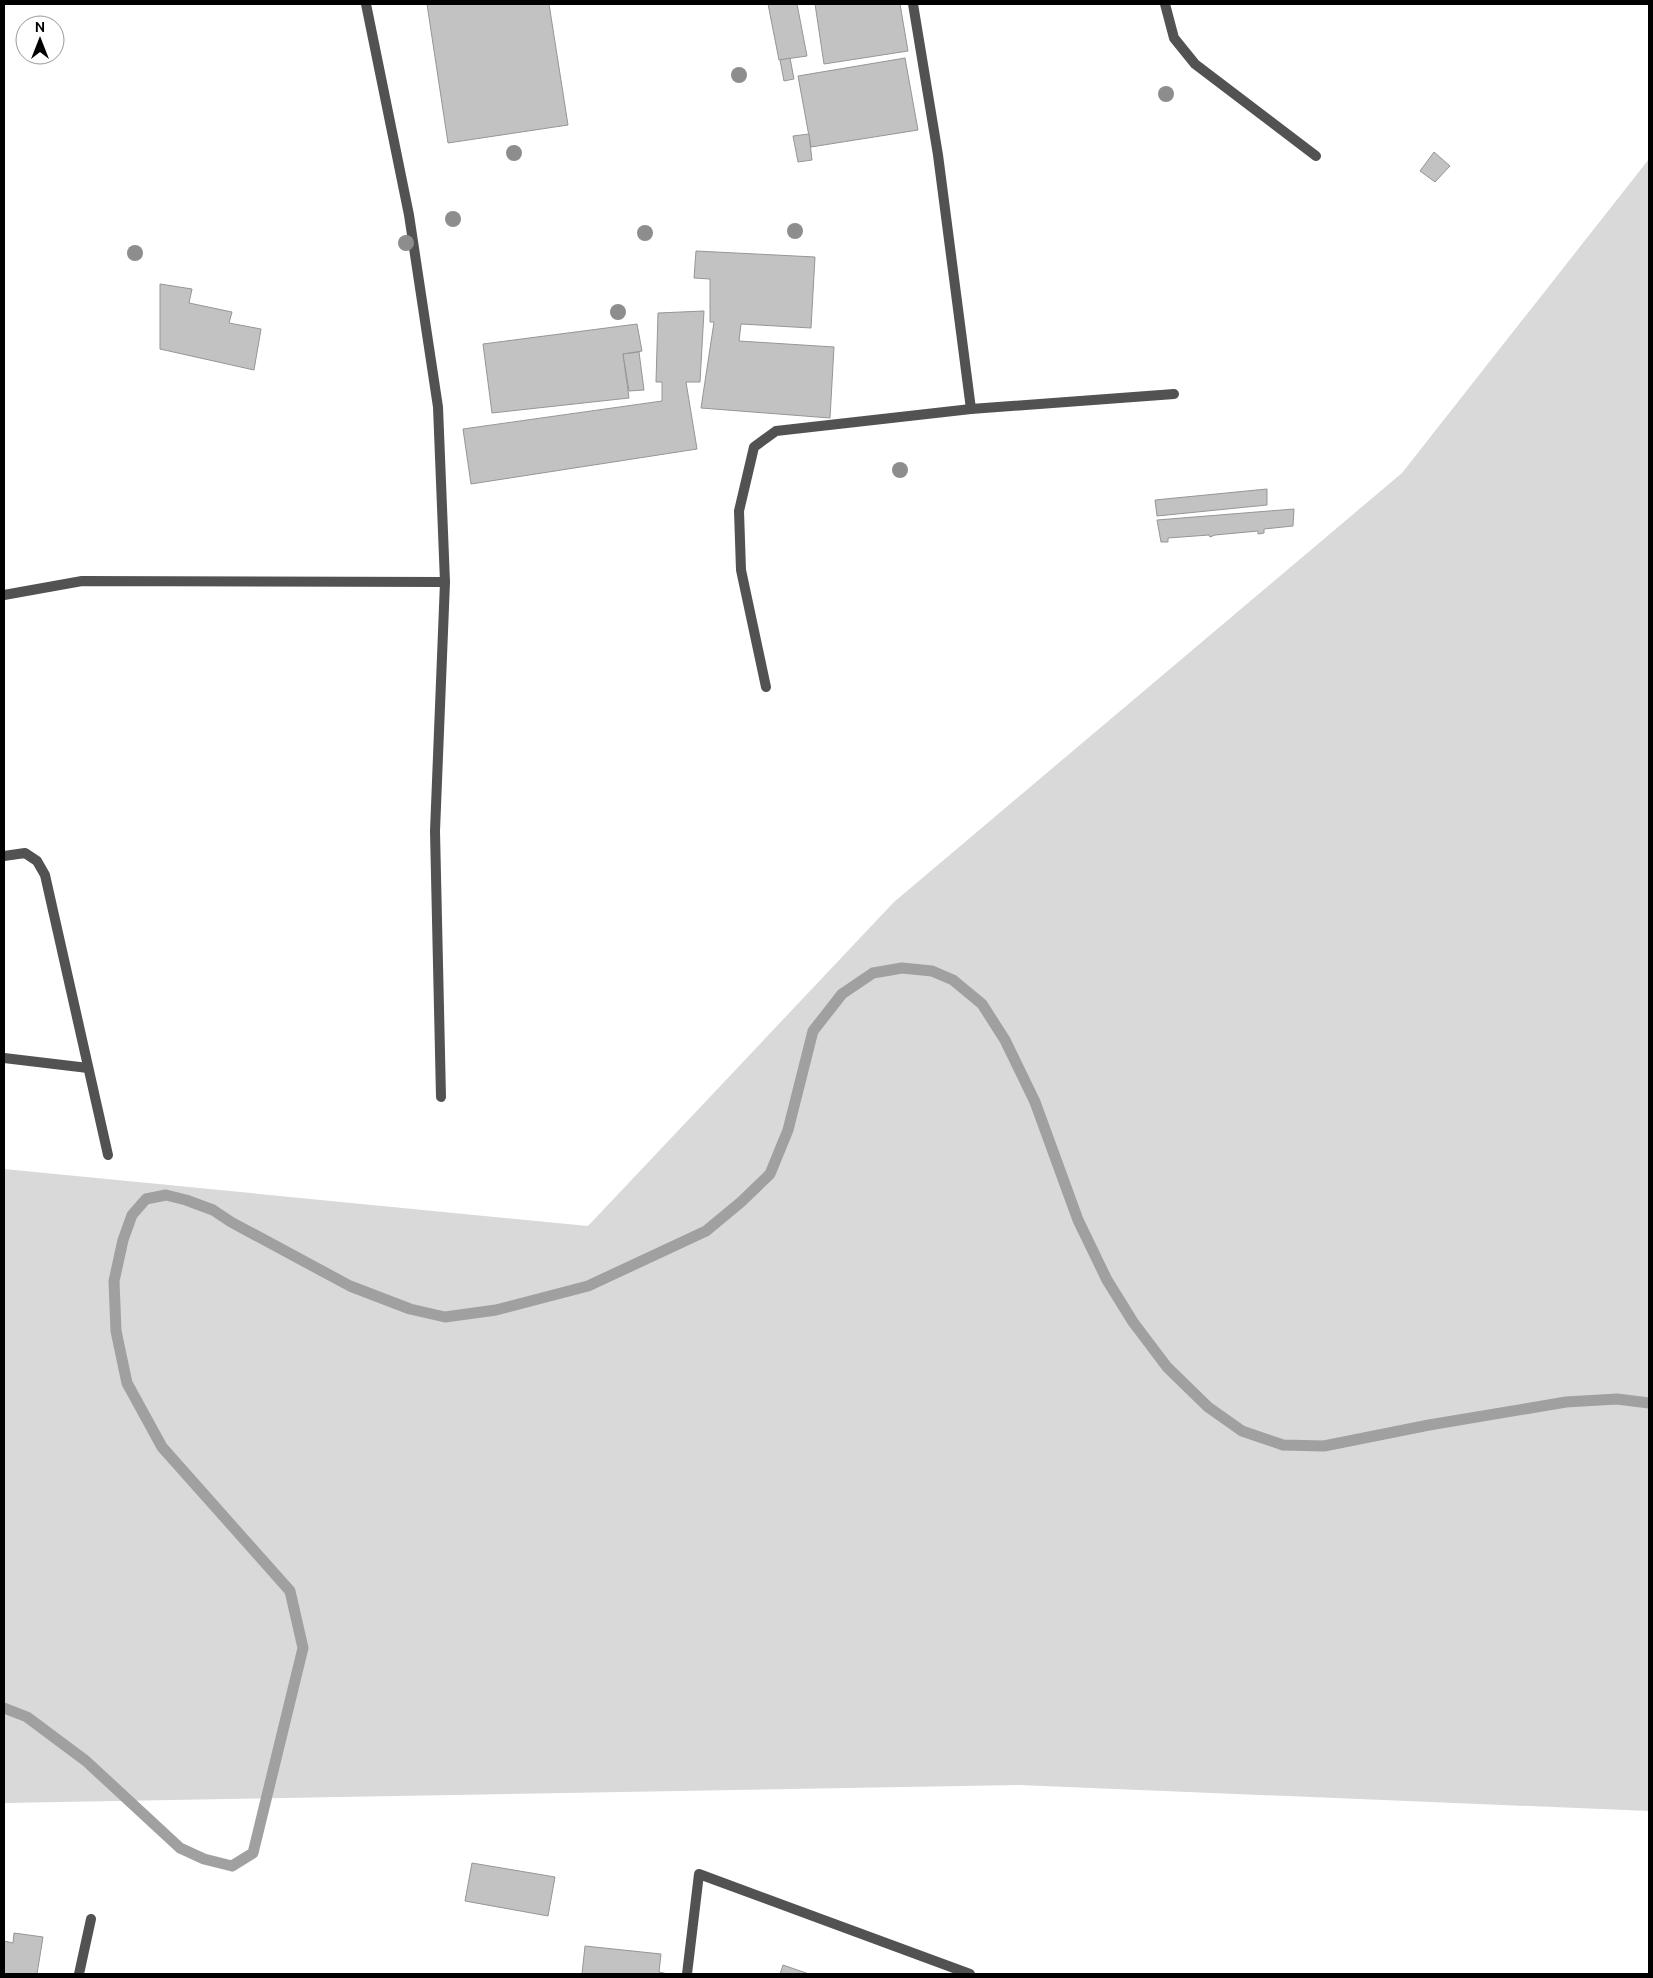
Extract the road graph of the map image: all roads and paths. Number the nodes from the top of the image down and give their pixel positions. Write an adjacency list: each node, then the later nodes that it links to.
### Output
1 (366, 4): 7 (street)
2 (913, 4): 6 (street)
3 (1166, 4): 4 (street)
4 (1316, 156)
5 (1174, 394): 6 (street)
6 (971, 409): 9 (street)
7 (445, 582): 8 (street); 13 (street)
8 (4, 595)
9 (766, 688)
10 (4, 856): 12 (street)
11 (4, 1058): 12 (street)
12 (88, 1068): 14 (street)
13 (441, 1097)
14 (108, 1155)
15 (91, 1919): 16 (street)
16 (79, 1974)
17 (687, 1974): 18 (street)
18 (970, 1974)

